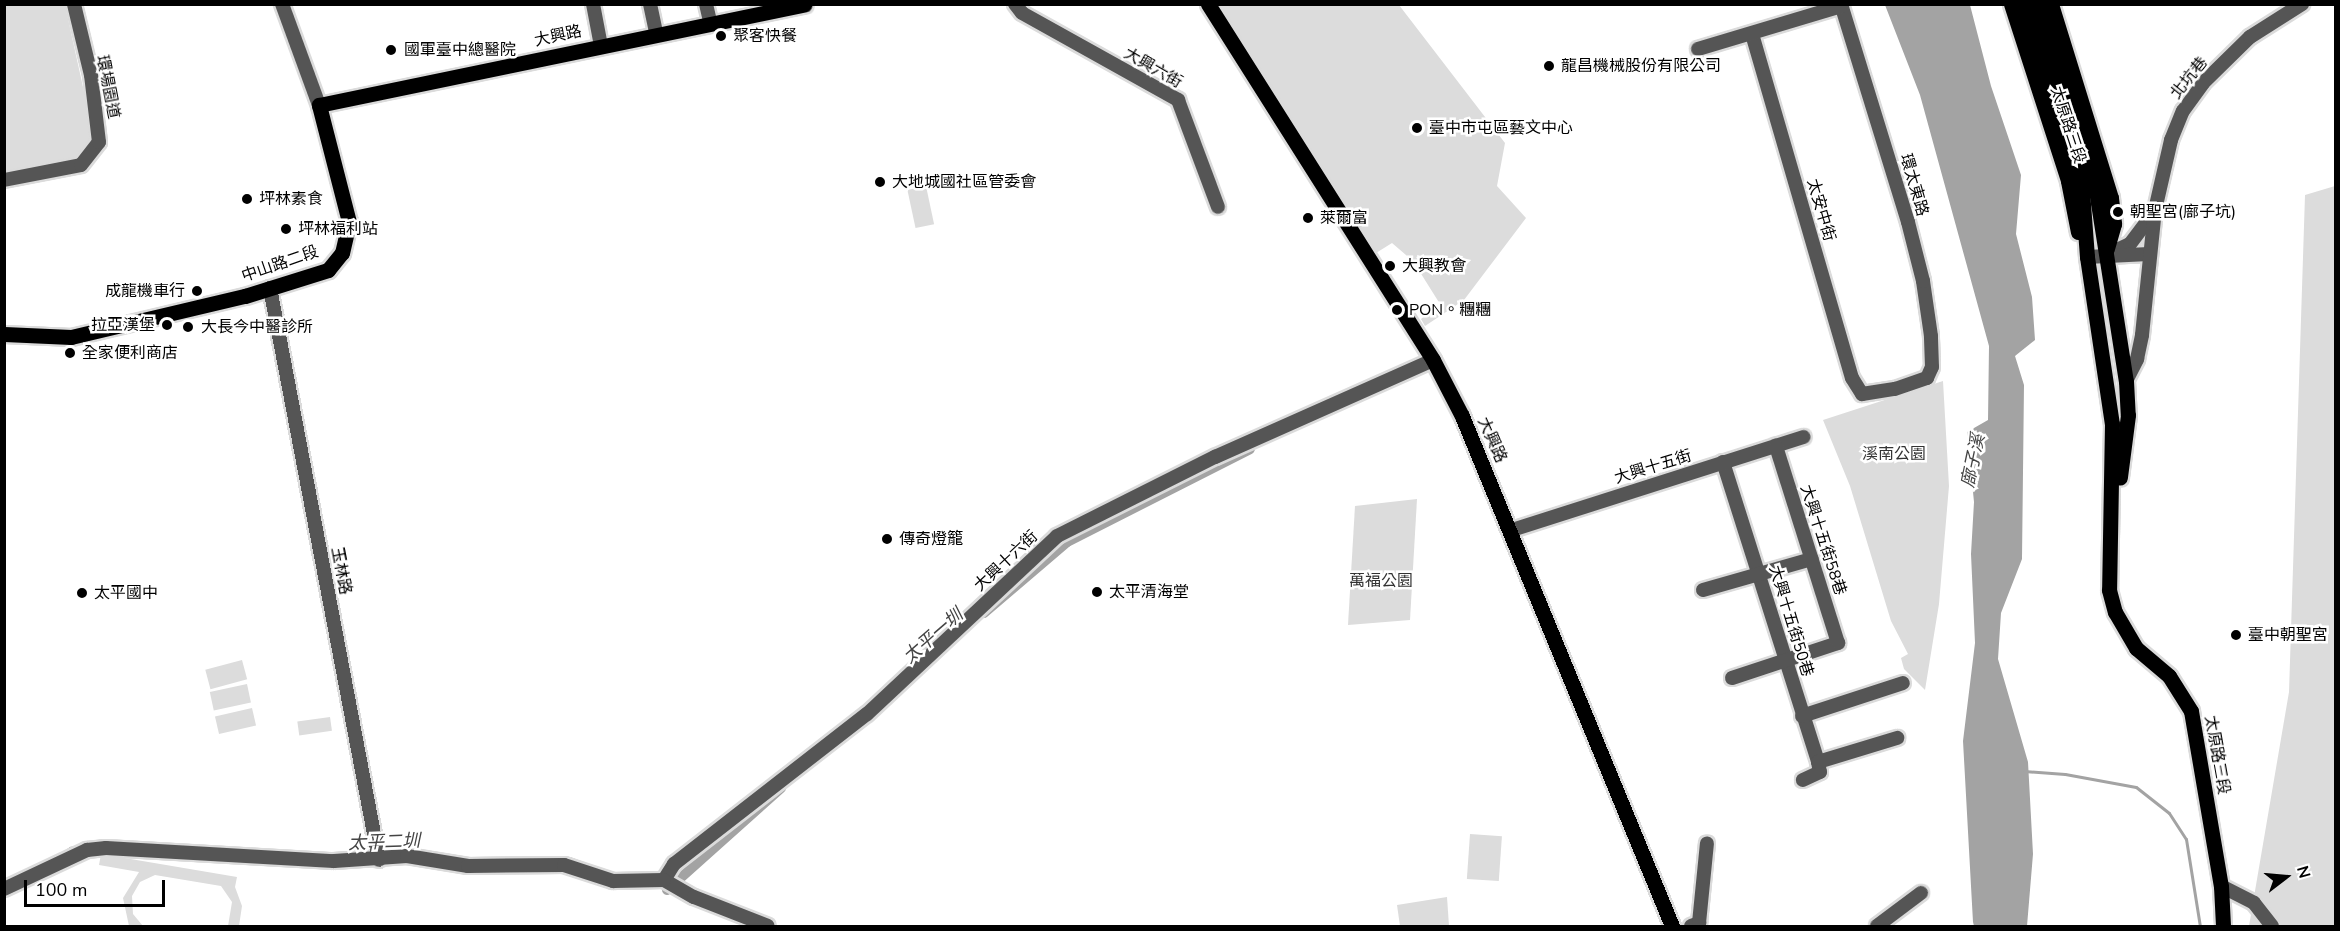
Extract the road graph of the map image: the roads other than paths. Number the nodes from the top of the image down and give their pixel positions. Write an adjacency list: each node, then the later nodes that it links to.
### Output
1 (74, 4): 22 (street, 環場園道)
2 (282, 4): 21 (street, 中山路二段)
3 (593, 4): 19 (street)
4 (650, 4): 17 (street)
5 (706, 4): 16 (street)
6 (805, 4): 15 (main road, 大興路)
7 (1015, 4): 23 (street, 大興六街)
8 (1208, 4): 30 (main road, 大興路)
9 (2011, 4): 27 (main road, 太原路三段)
10 (2025, 4): 27 (main road, 太原路三段)
11 (2038, 4): 26 (main road, 太原路三段)
12 (2051, 4): 26 (main road, 太原路三段)
13 (2302, 4): 24 (street, 北坑巷)
14 (1841, 5): 18 (street); 32 (street, 環太東路)
15 (762, 9): 16 (main road, 大興路)
16 (710, 22): 17 (main road, 大興路)
17 (656, 33): 19 (main road, 大興路)
18 (1752, 34): 20 (street); 32 (street, 太安中街)
19 (600, 46): 21 (main road, 大興路)
20 (1698, 49)
21 (319, 105): 28 (main road, 中山路二段)
22 (4, 180)
23 (1218, 207)
24 (2155, 210): 25 (street); 26 (street)
25 (2149, 254): 26 (street); 31 (street)
26 (2106, 255): 27 (street); 31 (main road, 太原路三段)
27 (2087, 257): 37 (main road, 太原路三段)
28 (270, 288): 29 (main road, 中山路二段); 49 (street, 玉林路)
29 (4, 334)
30 (1433, 360): 36 (main road, 大興路); 50 (street, 大興十六街)
31 (2126, 381): 37 (main road, 太原路三段)
32 (1862, 394)
33 (1804, 437): 34 (street, 大興十五街)
34 (1776, 446): 35 (street, 大興十五街); 38 (street, 大興十五街58巷)
35 (1723, 462): 36 (street, 大興十五街); 39 (street, 大興十五街50巷)
36 (1512, 530): 55 (main road, 大興路)
37 (2109, 545): 51 (main road, 太原路三段)
38 (1812, 559): 39 (street); 41 (street, 大興十五街58巷)
39 (1759, 574): 40 (street); 41 (street, 大興十五街50巷)
40 (1703, 590)
41 (1785, 660): 42 (street); 44 (street, 大興十五街50巷)
42 (1732, 678)
43 (1903, 683): 44 (street)
44 (1802, 716): 46 (street, 大興十五街50巷)
45 (1897, 738): 46 (street)
46 (1818, 762): 47 (street)
47 (1803, 780)
48 (1707, 843): 56 (street)
49 (380, 860): 50 (street); 52 (street)
50 (664, 880): 54 (street)
51 (2221, 886): 58 (main road, 太原路三段); 59 (street)
52 (4, 889)
53 (1921, 893): 57 (street)
54 (768, 927)
55 (1672, 927)
56 (1691, 927)
57 (1877, 927)
58 (2223, 927)
59 (2272, 927)

